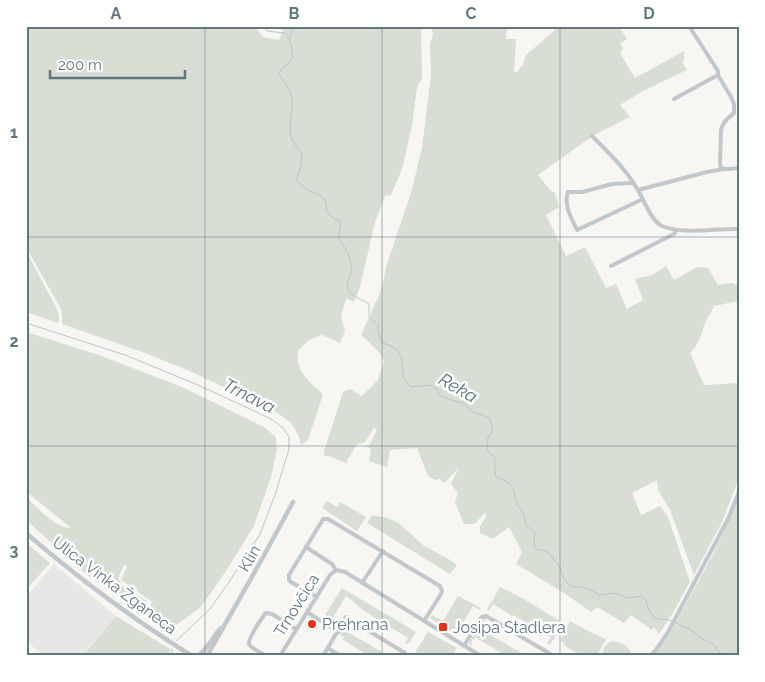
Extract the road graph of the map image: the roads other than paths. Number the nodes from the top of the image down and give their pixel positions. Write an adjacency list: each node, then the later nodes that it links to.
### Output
1 (689, 26): 2 (street)
2 (718, 75): 3 (street); 6 (street)
3 (674, 99)
4 (592, 136): 7 (street)
5 (739, 168): 6 (street)
6 (723, 169): 8 (street)
7 (634, 183): 8 (street); 9 (street)
8 (638, 190): 9 (street)
9 (643, 199): 11 (street)
10 (739, 229): 11 (street)
11 (677, 230): 12 (street)
12 (611, 266)
13 (739, 494): 37 (street)
14 (293, 502): 29 (street, Klin)
15 (26, 533): 30 (street, Ulica Vinka Žganeca)
16 (306, 547): 17 (street); 18 (street); 20 (street)
17 (383, 551): 19 (street); 22 (street)
18 (336, 570): 19 (street); 20 (street, Trnovčica)
19 (362, 583): 22 (street)
20 (316, 597): 21 (street, Trnovčica)
21 (307, 612): 23 (street, Trnovčica); 24 (street)
22 (424, 621): 25 (street)
23 (296, 629): 31 (street); 32 (street, Trnovčica)
24 (338, 632): 26 (street); 27 (street)
25 (464, 646): 28 (street); 35 (street)
26 (328, 648): 33 (street); 34 (street)
27 (404, 654)
28 (546, 654): 36 (street)
29 (202, 655)
30 (192, 656)
31 (266, 656)
32 (280, 656)
33 (323, 656)
34 (340, 656)
35 (481, 656)
36 (553, 656)
37 (650, 656)

